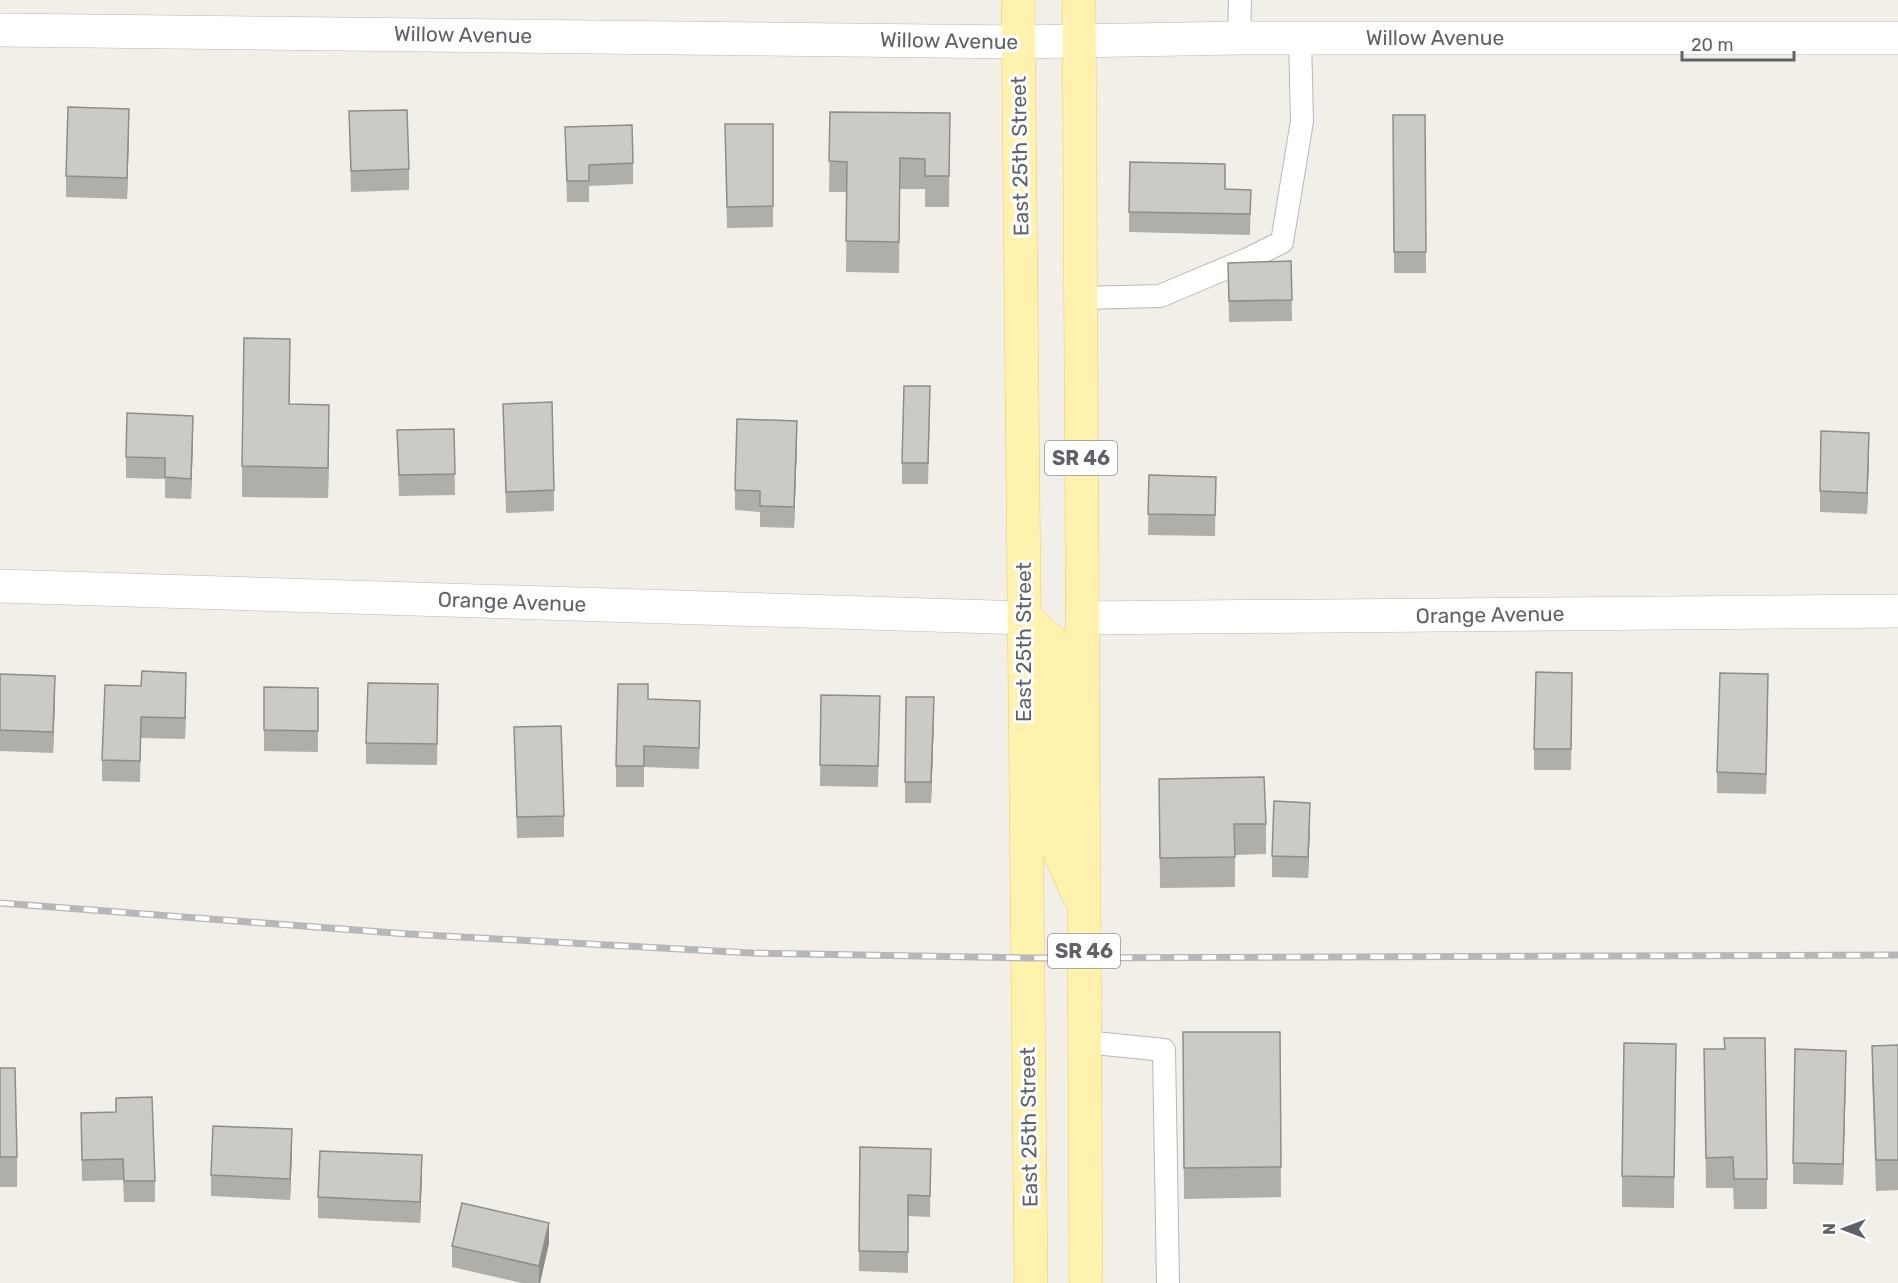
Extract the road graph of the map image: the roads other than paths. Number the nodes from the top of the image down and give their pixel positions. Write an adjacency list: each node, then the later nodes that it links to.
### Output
1 (1018, 0): 9 (main road, East 25th Street / SR 46)
2 (1079, 0): 8 (main road, SR 46)
3 (1240, 0): 5 (lane)
4 (0, 30): 9 (street, Willow Avenue)
5 (1239, 38): 6 (street, Willow Avenue); 8 (street, Willow Avenue)
6 (1300, 38): 7 (street, Willow Avenue); 10 (lane)
7 (1898, 38)
8 (1079, 41): 9 (street, Willow Avenue); 10 (main road, SR 46)
9 (1018, 42): 13 (main road, East 25th Street / SR 46)
10 (1080, 298): 14 (main road, SR 46)
11 (0, 586): 13 (street, Orange Avenue)
12 (1898, 611): 14 (street, Orange Avenue)
13 (1023, 618): 15 (main road); 17 (main road, East 25th Street / SR 46)
14 (1082, 618): 15 (main road, SR 46)
15 (1084, 909): 16 (main road, SR 46)
16 (1085, 1042): 18 (main road, SR 46); 19 (lane)
17 (1031, 1283)
18 (1086, 1283)
19 (1168, 1283)

